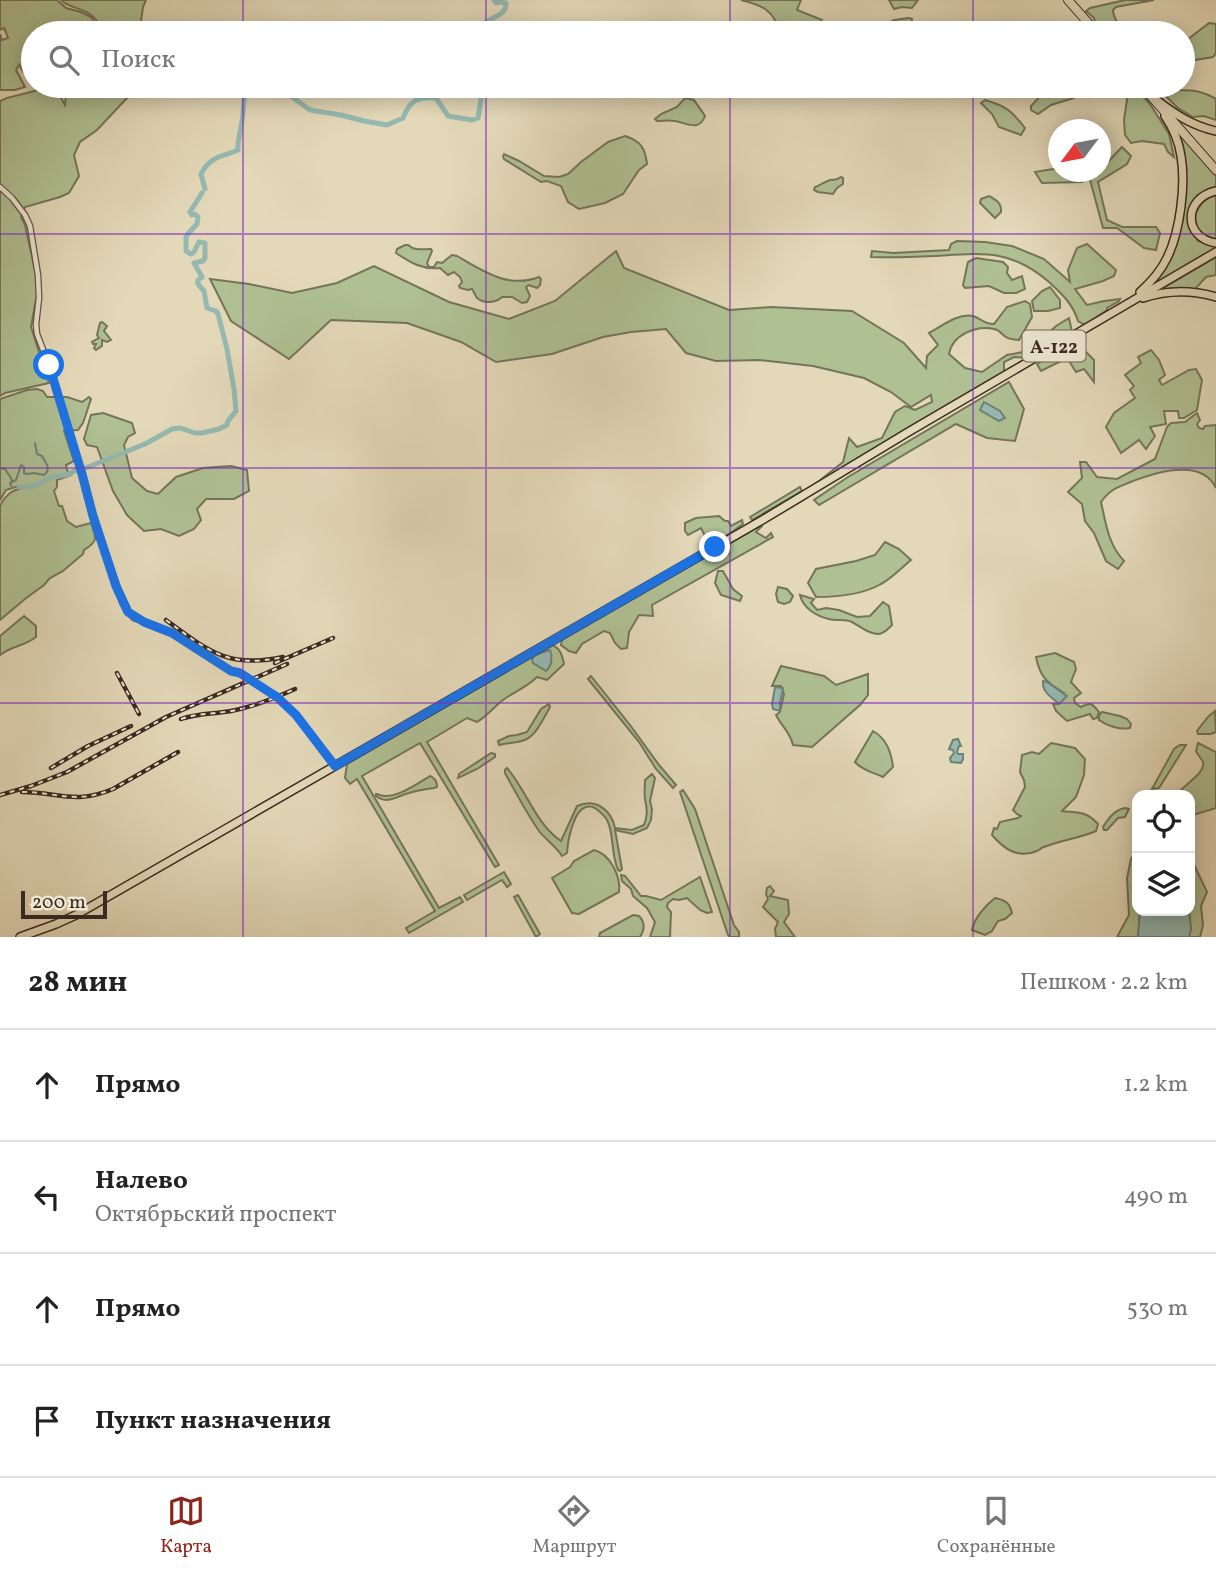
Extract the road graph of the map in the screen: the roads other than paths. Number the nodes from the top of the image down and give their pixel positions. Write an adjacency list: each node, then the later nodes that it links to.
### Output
1 (1068, 0): 2 (highway)
2 (1086, 21)
3 (1152, 98): 13 (main road)
4 (1153, 98): 7 (highway)
5 (1156, 98): 6 (main road)
6 (1216, 131)
7 (1216, 170)
8 (0, 187): 14 (street)
9 (1216, 191): 10 (main road)
10 (1216, 243)
11 (1216, 252): 13 (main road, А-122)
12 (1216, 297): 13 (main road)
13 (1123, 306): 14 (main road, А-122)
14 (335, 766): 15 (main road)
15 (20, 937)

